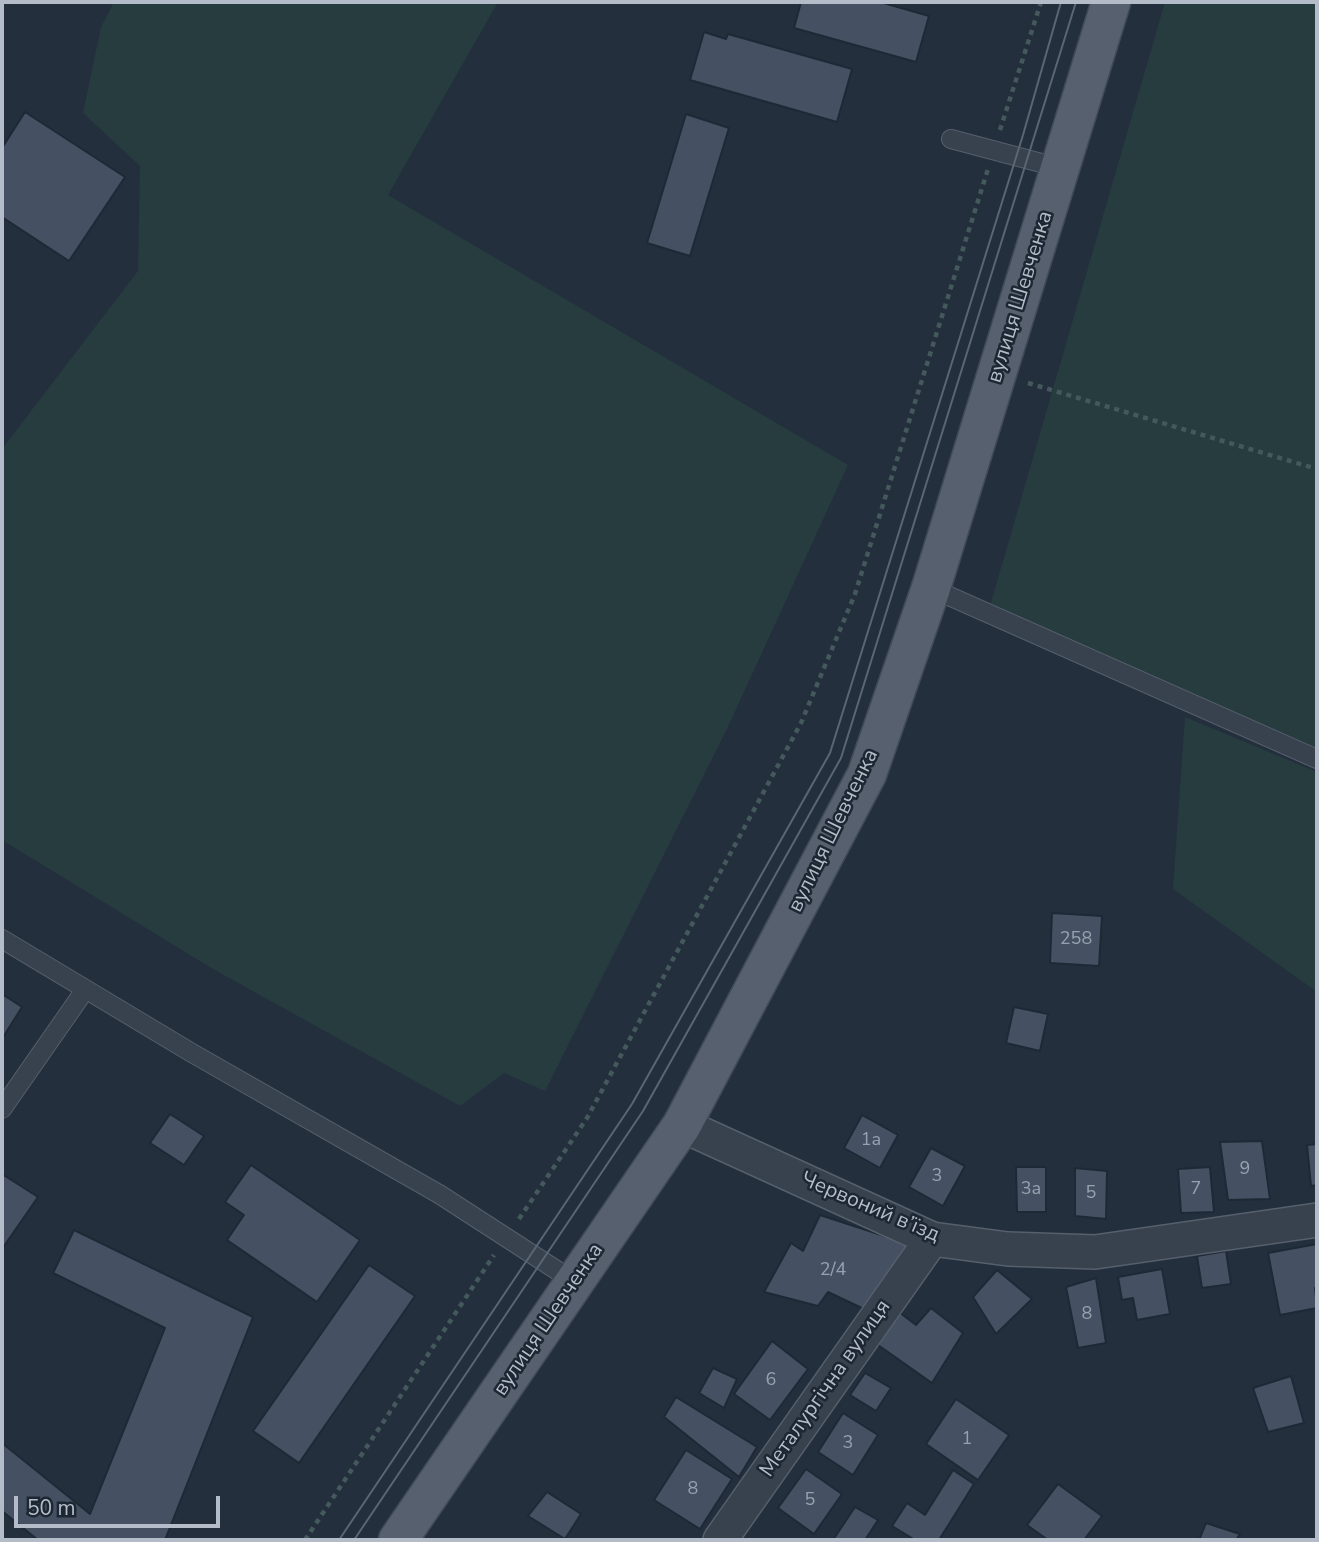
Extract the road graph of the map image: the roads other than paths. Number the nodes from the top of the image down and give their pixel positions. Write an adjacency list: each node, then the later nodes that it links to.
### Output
1 (1111, 2): 3 (main road, вулиця Шевченка)
2 (951, 139): 3 (lane)
3 (1060, 168): 4 (main road, вулиця Шевченка)
4 (931, 588): 5 (lane); 9 (main road, вулиця Шевченка)
5 (1317, 759)
6 (2, 939): 7 (lane)
7 (85, 990): 8 (lane); 12 (lane)
8 (2, 1110)
9 (682, 1125): 11 (street, Червоний в’їзд); 12 (main road, вулиця Шевченка)
10 (1317, 1220): 11 (street, Червоний в’їзд)
11 (932, 1239): 14 (street, Металургічна вулиця)
12 (575, 1283): 13 (main road, вулиця Шевченка)
13 (398, 1540)
14 (720, 1540)

